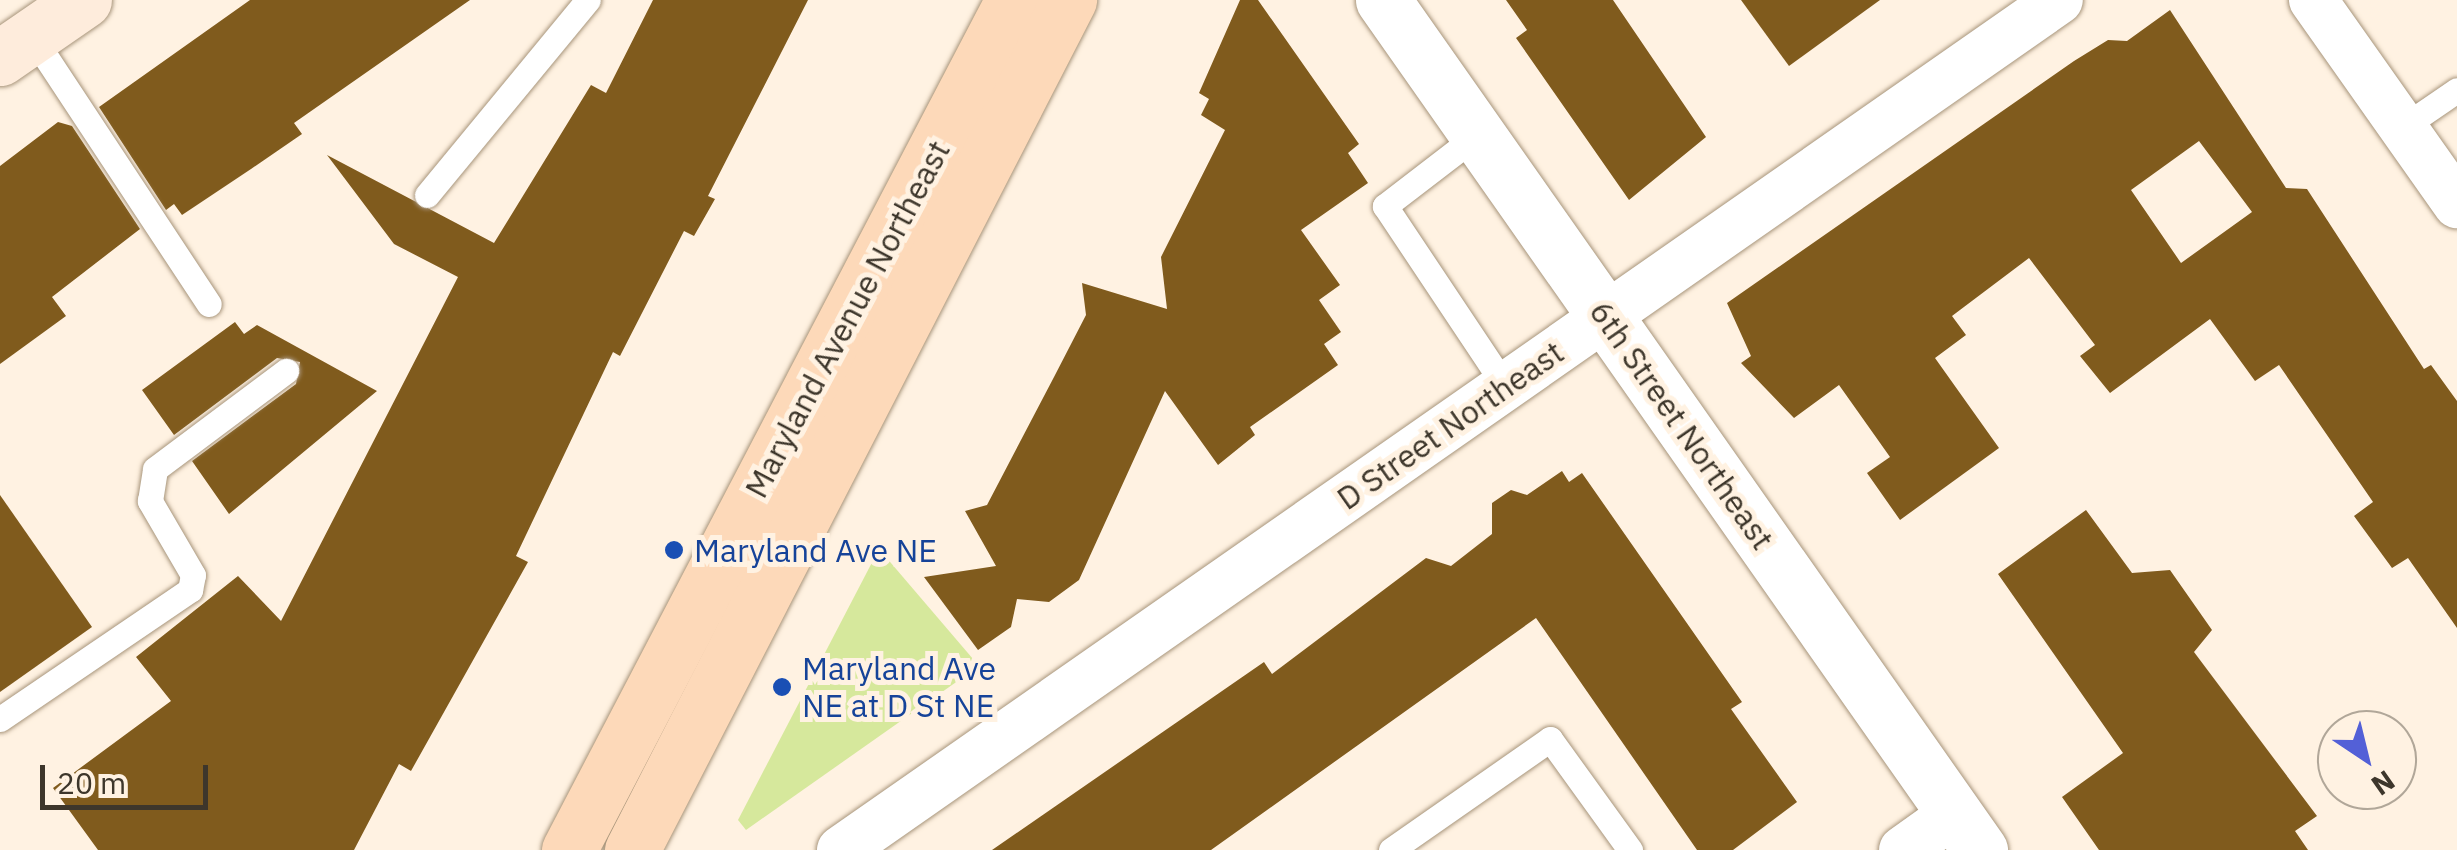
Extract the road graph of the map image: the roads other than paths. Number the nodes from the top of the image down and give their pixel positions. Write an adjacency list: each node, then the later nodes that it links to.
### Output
1 (84, 0): 8 (main road)
2 (588, 0): 12 (lane)
3 (1013, 0): 20 (main road, Maryland Avenue Northeast)
4 (1069, 0): 21 (main road, Maryland Avenue Northeast)
5 (1383, 0): 11 (street, 6th Street Northeast)
6 (2059, 0): 15 (street, D Street Northeast)
7 (2313, 0): 10 (street)
8 (16, 47): 14 (lane)
9 (2457, 90): 10 (lane)
10 (2403, 128): 13 (street)
11 (1480, 133): 15 (street, 6th Street Northeast); 17 (lane)
12 (426, 195)
13 (2457, 204)
14 (209, 304)
15 (1604, 318): 17 (street, D Street Northeast); 19 (street, 6th Street Northeast)
16 (286, 371): 18 (lane)
17 (1505, 386): 22 (street, D Street Northeast)
18 (0, 718)
19 (1968, 831): 25 (street)
20 (568, 850)
21 (632, 850)
22 (841, 850)
23 (1391, 850): 24 (lane)
24 (1630, 850)
25 (1903, 850)

